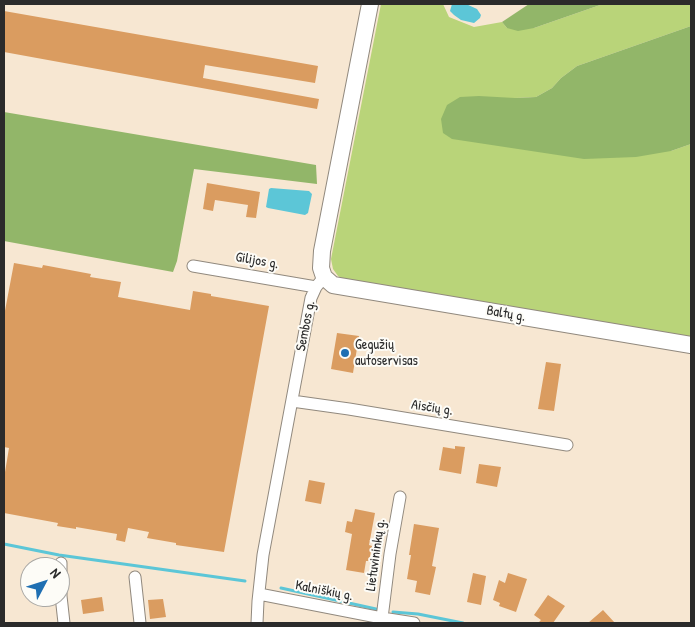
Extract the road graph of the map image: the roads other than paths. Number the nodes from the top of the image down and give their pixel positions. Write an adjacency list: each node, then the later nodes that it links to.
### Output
1 (370, 4): 3 (main road, Sembos g.)
2 (193, 266): 3 (street, Gilijos g.)
3 (320, 282): 4 (main road, Baltų g.); 5 (street, Sembos g.)
4 (691, 345)
5 (292, 401): 6 (street, Aisčių g.); 9 (street, Sembos g.)
6 (566, 445)
7 (400, 497): 11 (street, Lietuvininkų g.)
8 (134, 577): 13 (street)
9 (259, 594): 11 (street, Kalniškių g.); 14 (street, Sembos g.)
10 (62, 607): 12 (street)
11 (383, 620): 15 (street, Kalniškių g.)
12 (64, 623)
13 (140, 623)
14 (257, 623)
15 (414, 623)

